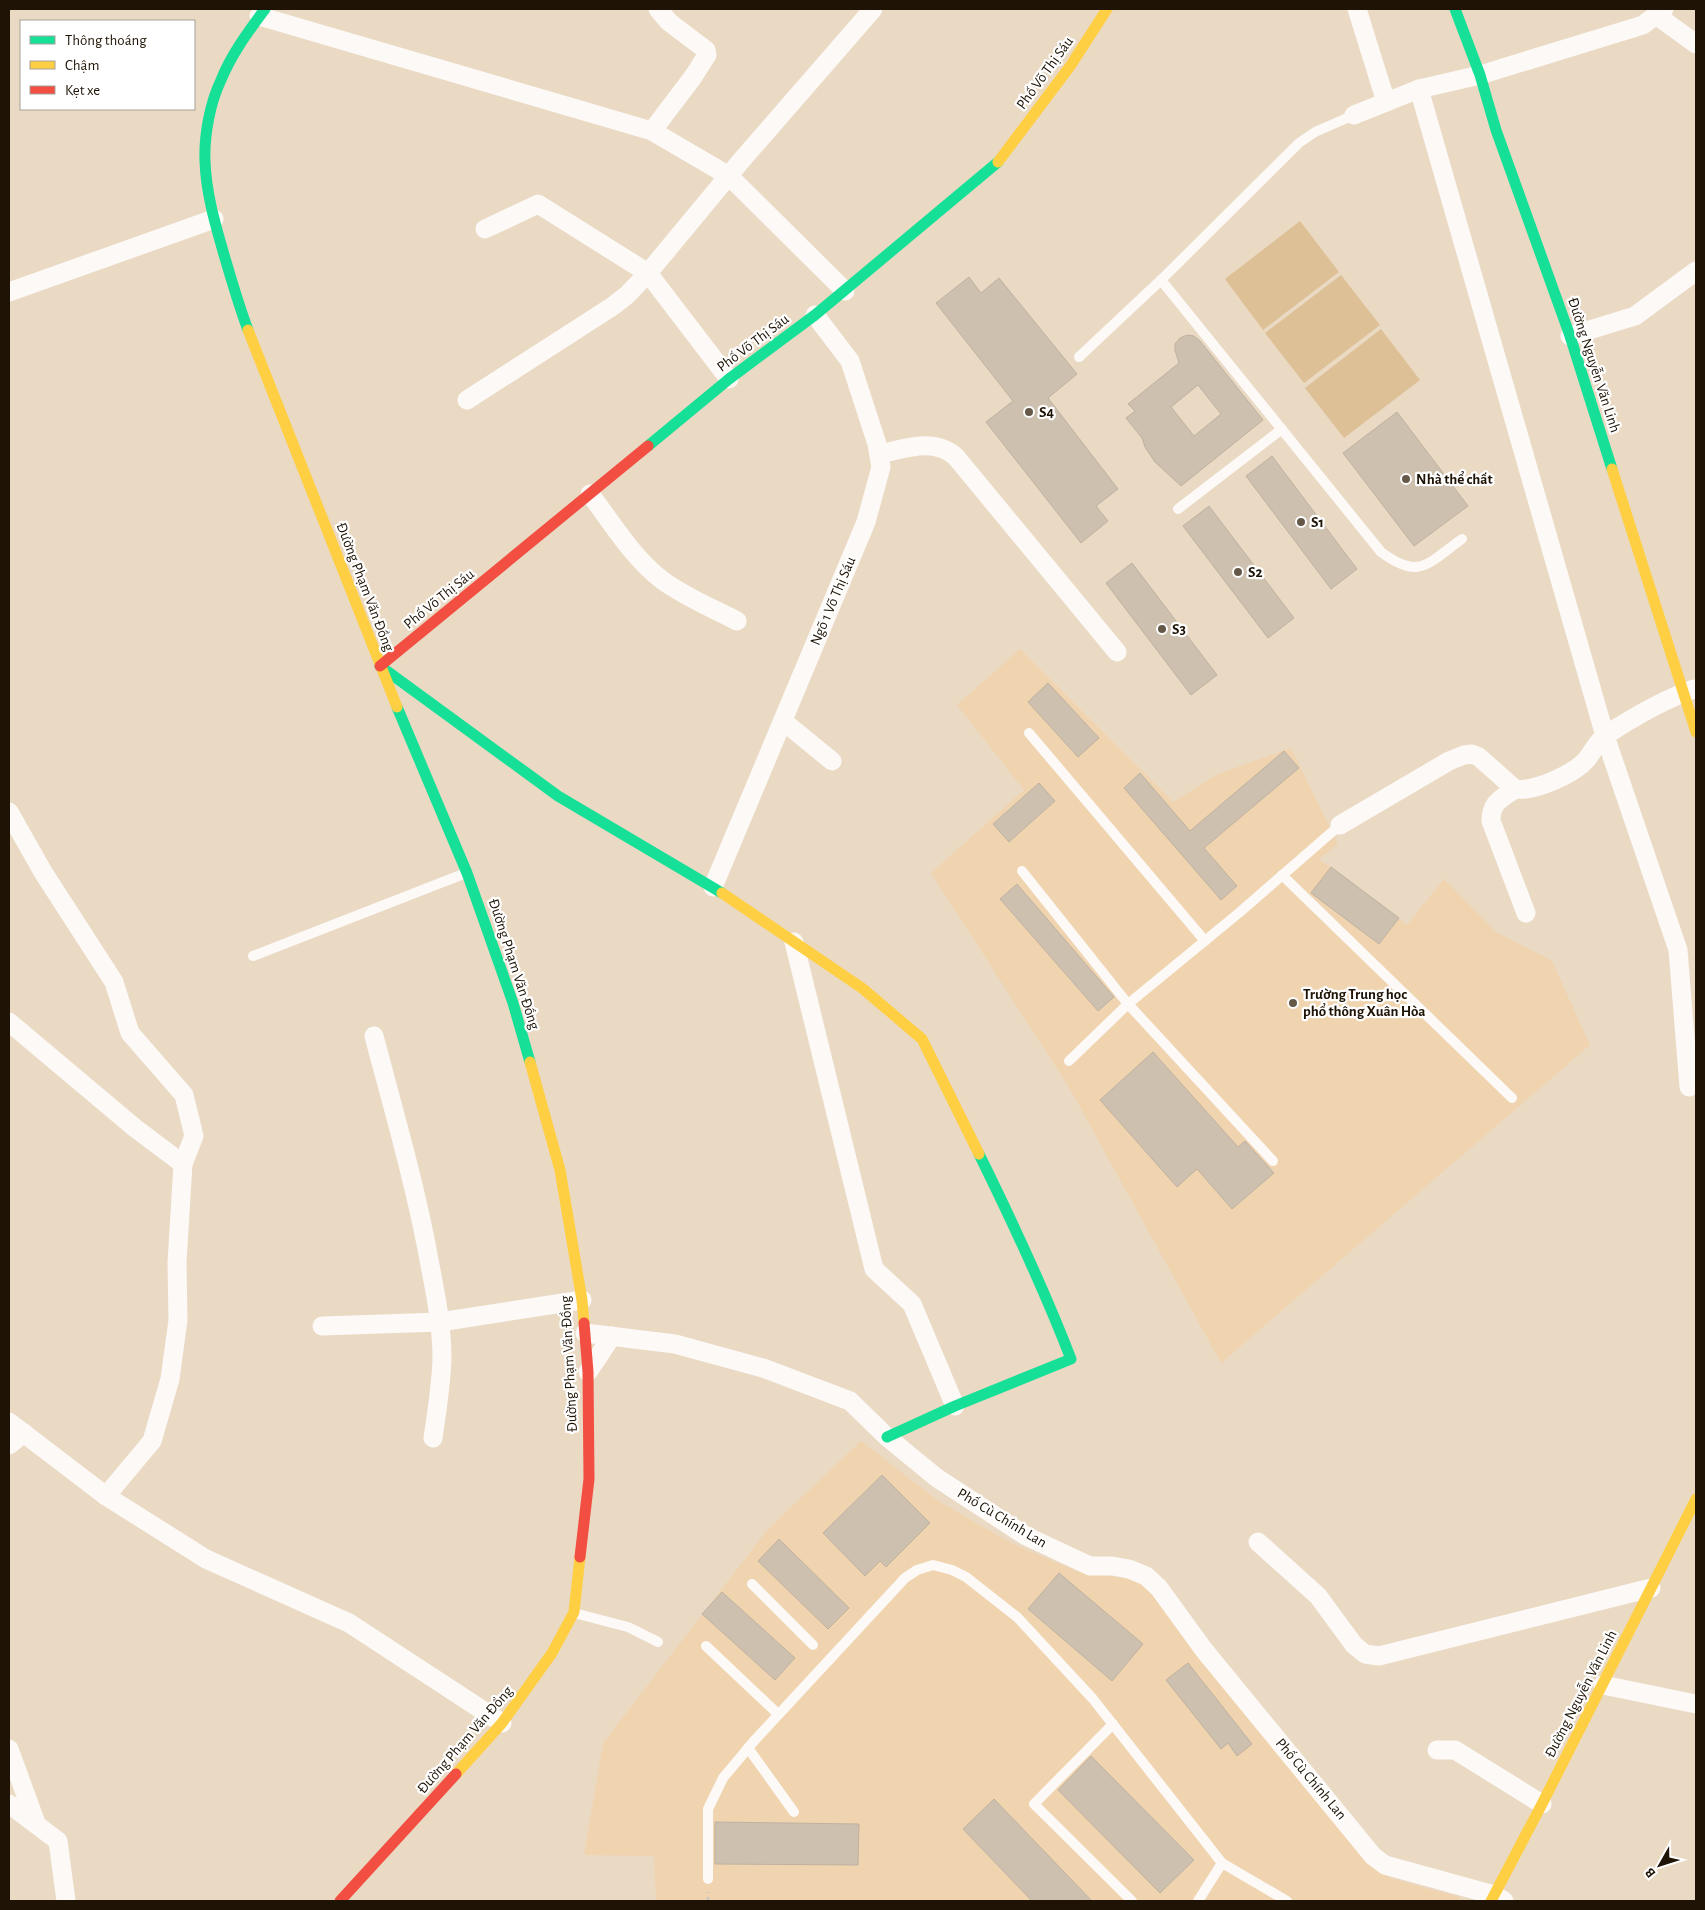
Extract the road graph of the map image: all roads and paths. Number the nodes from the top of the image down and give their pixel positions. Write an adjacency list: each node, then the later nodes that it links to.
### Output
1 (658, 9): 13 (street)
2 (873, 9): 14 (street)
3 (1108, 9): 20 (street, Phố Võ Thị Sáu)
4 (1357, 9): 11 (street)
5 (1455, 9): 9 (street, Đường Nguyễn Văn Linh)
6 (262, 12): 13 (street); 15 (street, Đường Phạm Văn Đồng)
7 (1660, 12): 8 (street); 9 (street)
8 (1696, 44)
9 (1480, 75): 10 (street); 23 (street, Đường Nguyễn Văn Linh)
10 (1419, 89): 11 (street); 39 (street)
11 (1386, 102): 12 (street)
12 (1354, 115): 19 (lane)
13 (652, 130): 14 (street)
14 (729, 176): 18 (street); 20 (street)
15 (214, 219): 21 (street); 34 (street, Đường Phạm Văn Đồng)
16 (485, 229): 18 (street)
17 (1696, 271): 23 (street)
18 (648, 273): 25 (street); 26 (street)
19 (1161, 280): 24 (lane); 27 (lane)
20 (845, 291): 22 (street, Phố Võ Thị Sáu)
21 (9, 292)
22 (816, 315): 25 (street, Phố Võ Thị Sáu); 28 (street, Ngõ 1 Võ Thị Sáu)
23 (1570, 336): 35 (street, Đường Nguyễn Văn Linh)
24 (1079, 357)
25 (729, 379): 29 (street, Phố Võ Thị Sáu)
26 (467, 400)
27 (1282, 429): 30 (lane); 31 (lane)
28 (879, 454): 33 (street); 36 (street, Ngõ 1 Võ Thị Sáu)
29 (590, 494): 32 (street); 34 (street, Phố Võ Thị Sáu)
30 (1178, 509)
31 (1462, 539)
32 (737, 621)
33 (1117, 652)
34 (380, 666): 45 (street, Đường Phạm Văn Đồng); 47 (street)
35 (1690, 690): 37 (street, Đường Nguyễn Văn Linh); 39 (street)
36 (783, 721): 40 (street); 47 (street, Ngõ 1 Võ Thị Sáu)
37 (1696, 732)
38 (1029, 733): 49 (lane)
39 (1605, 736): 41 (street); 56 (street)
40 (832, 761)
41 (1514, 789): 43 (street); 48 (street)
42 (9, 812): 59 (street)
43 (1340, 824): 46 (lane)
44 (1022, 871): 52 (lane)
45 (467, 873): 51 (lane); 60 (street, Đường Phạm Văn Đồng)
46 (1282, 875): 49 (lane); 57 (lane)
47 (713, 887): 50 (street)
48 (1526, 913)
49 (1205, 941): 52 (lane)
50 (794, 942): 66 (street); 66 (street)
51 (253, 956)
52 (1128, 1004): 55 (lane); 58 (lane)
53 (9, 1022): 59 (street)
54 (374, 1036): 61 (street)
55 (1069, 1061)
56 (1689, 1087)
57 (1512, 1098)
58 (1273, 1161)
59 (183, 1164): 71 (street)
60 (582, 1300): 61 (street); 63 (street, Đường Phạm Văn Đồng)
61 (440, 1322): 62 (street); 69 (street)
62 (322, 1326)
63 (585, 1333): 64 (street, Phố Cù Chính Lan); 65 (street, Đường Phạm Văn Đồng)
64 (612, 1336): 65 (street); 68 (street, Phố Cù Chính Lan)
65 (588, 1372): 76 (street, Đường Phạm Văn Đồng)
66 (955, 1406): 68 (street)
67 (16, 1427): 70 (street); 71 (street)
68 (887, 1437): 94 (street, Phố Cù Chính Lan)
69 (433, 1438)
70 (9, 1445)
71 (106, 1496): 83 (street)
72 (1696, 1499): 75 (street, Đường Nguyễn Văn Linh)
73 (1258, 1542): 75 (street)
74 (752, 1584): 78 (lane)
75 (1651, 1588): 80 (street, Đường Nguyễn Văn Linh)
76 (574, 1612): 77 (lane); 83 (street, Đường Phạm Văn Đồng)
77 (658, 1642)
78 (813, 1645)
79 (706, 1646): 82 (lane)
80 (1603, 1685): 81 (street); 89 (street, Đường Nguyễn Văn Linh)
81 (1696, 1704)
82 (778, 1714): 84 (lane); 85 (lane)
83 (502, 1723): 96 (street, Đường Phạm Văn Đồng)
84 (1113, 1724): 92 (lane); 97 (lane)
85 (748, 1748): 90 (lane); 93 (lane)
86 (9, 1749): 91 (street)
87 (1437, 1750): 89 (street)
88 (9, 1804): 91 (street)
89 (1542, 1804): 94 (street, Đường Nguyễn Văn Linh)
90 (794, 1812)
91 (36, 1823): 95 (street)
92 (1222, 1863): 98 (lane); 99 (lane)
93 (708, 1879)
94 (1497, 1899)
95 (66, 1901)
96 (340, 1901)
97 (1132, 1901)
98 (1198, 1901)
99 (1287, 1901)

